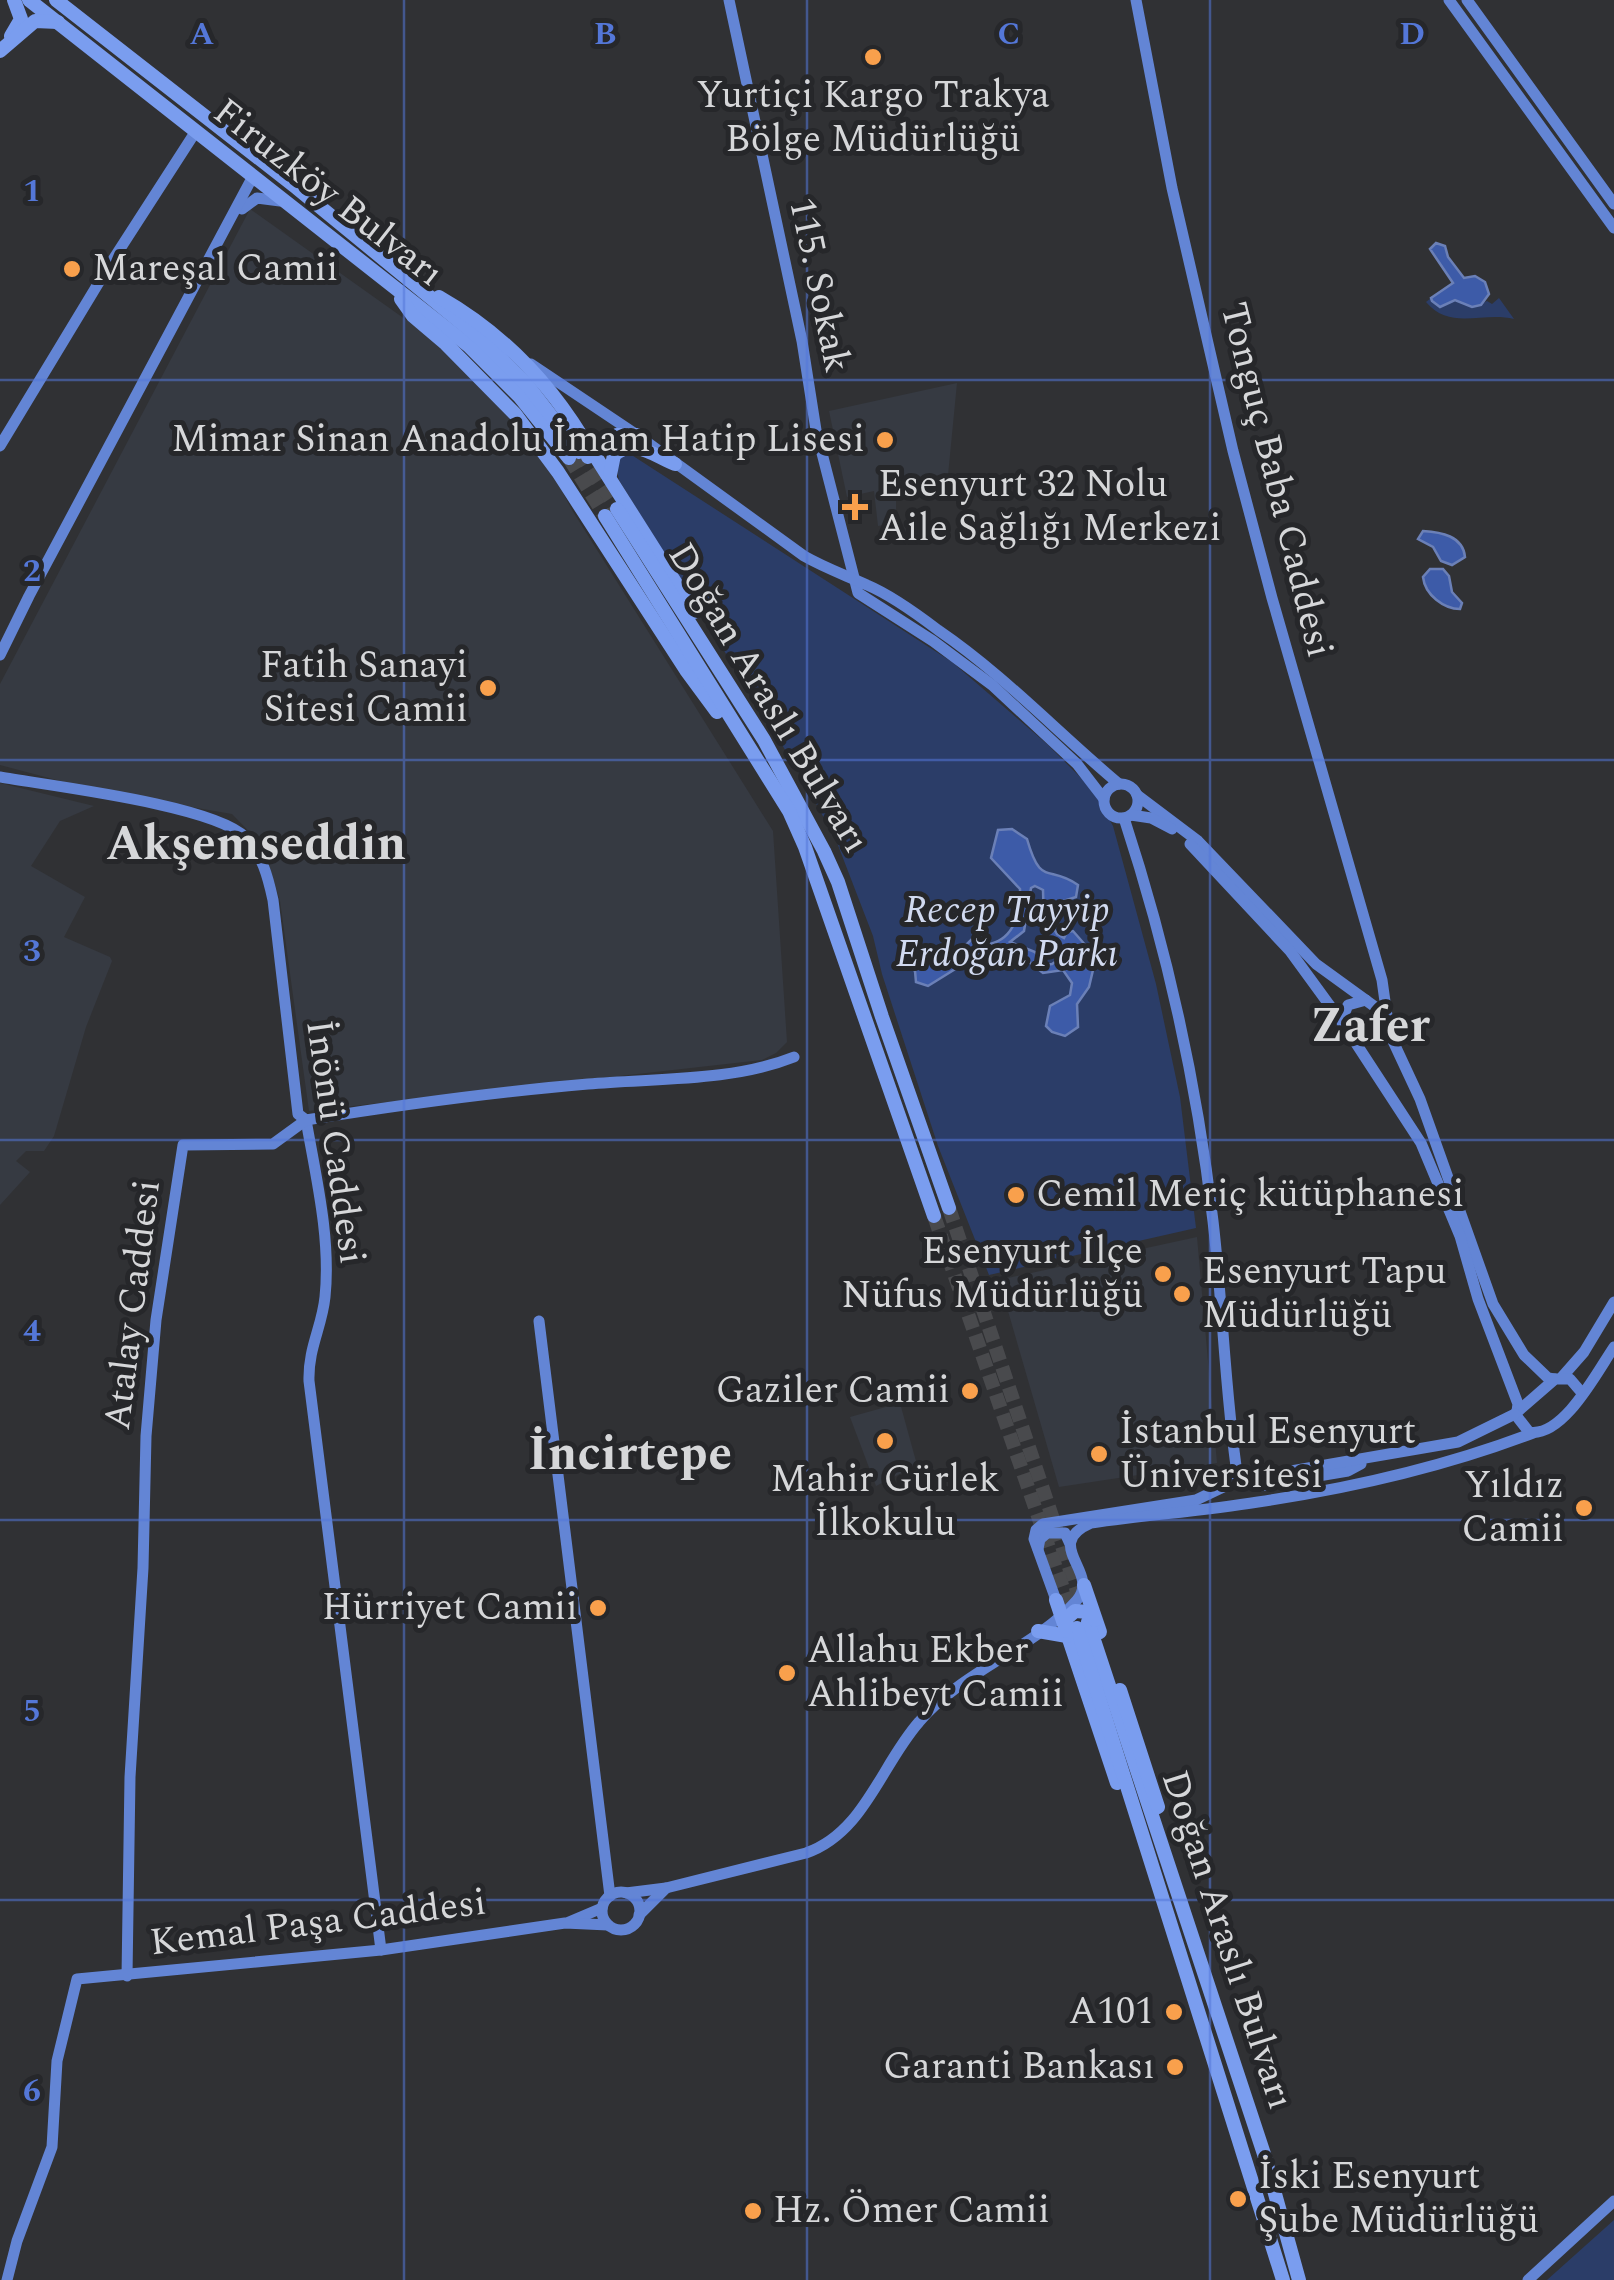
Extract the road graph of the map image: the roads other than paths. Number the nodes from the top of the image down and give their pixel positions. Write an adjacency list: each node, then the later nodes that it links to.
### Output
1 (14, 0): 9 (main road)
2 (28, 0): 8 (main road, Firuzköy Bulvarı)
3 (56, 0): 17 (main road)
4 (729, 0): 27 (street, 115. Sokak)
5 (1136, 0): 37 (street, Tonguç Baba Caddesi)
6 (1449, 0): 10 (street)
7 (1467, 0): 10 (street)
8 (59, 22): 9 (main road); 11 (main road, Firuzköy Bulvarı)
9 (1, 50)
10 (1516, 80): 14 (street); 16 (street)
11 (196, 131): 12 (main road, Firuzköy Bulvarı); 21 (street)
12 (252, 178): 13 (main road, Firuzköy Bulvarı); 15 (street)
13 (280, 201): 15 (street); 18 (main road, Firuzköy Bulvarı)
14 (1614, 204)
15 (235, 215): 28 (street)
16 (1614, 228)
17 (404, 276): 19 (main road); 22 (main road)
18 (394, 290): 22 (main road, Firuzköy Bulvarı); 24 (main road)
19 (522, 358): 20 (street); 22 (main road)
20 (636, 435): 22 (main road); 23 (street)
21 (0, 446)
22 (583, 455): 24 (main road); 25 (main road)
23 (675, 464): 25 (main road); 27 (street)
24 (564, 480): 26 (main road)
25 (614, 483): 26 (main road); 29 (main road)
26 (584, 512): 30 (main road)
27 (853, 581): 32 (street); 34 (street)
28 (0, 655)
29 (764, 740): 30 (main road, Doğan Araslı Bulvarı); 46 (main road, Doğan Araslı Bulvarı)
30 (748, 746): 36 (main road, Doğan Araslı Bulvarı)
31 (0, 777): 44 (street, İnönü Caddesi)
32 (1120, 784): 33 (street); 34 (street)
33 (1138, 795): 35 (street); 38 (street)
34 (1104, 798): 35 (street)
35 (1128, 816): 39 (street); 57 (street)
36 (842, 952): 45 (main road); 47 (main road, Doğan Araslı Bulvarı)
37 (1378, 969): 38 (street); 40 (street, Tonguç Baba Caddesi)
38 (1366, 1000): 39 (street); 40 (street)
39 (1344, 1025): 43 (street)
40 (1390, 1030): 42 (street)
41 (794, 1057): 44 (street, Atalay Caddesi)
42 (1409, 1072): 43 (street); 51 (street)
43 (1385, 1087): 53 (street)
44 (306, 1120): 74 (street, İnönü Caddesi); 75 (street, Atalay Caddesi)
45 (909, 1175)
46 (949, 1208)
47 (934, 1216)
48 (1614, 1302): 51 (street)
49 (540, 1321): 69 (street)
50 (1614, 1347): 52 (street)
51 (1559, 1378): 52 (street); 53 (street)
52 (1582, 1393): 54 (street)
53 (1516, 1412): 54 (street); 55 (street)
54 (1532, 1433): 58 (street)
55 (1369, 1459): 56 (street); 57 (street)
56 (1348, 1471): 58 (street); 59 (street)
57 (1238, 1480): 61 (street)
58 (1372, 1482): 60 (street)
59 (1260, 1486)
60 (1070, 1544): 61 (street); 62 (street)
61 (1038, 1550): 63 (street)
62 (1084, 1585): 63 (street); 64 (main road)
63 (1058, 1607): 64 (main road); 65 (street); 66 (street)
64 (1082, 1627): 65 (main road); 78 (main road, Doğan Araslı Bulvarı); 79 (main road, Doğan Araslı Bulvarı)
65 (1038, 1631): 66 (street)
66 (951, 1691): 67 (street)
67 (666, 1888): 68 (street); 71 (street)
68 (626, 1893): 69 (street); 71 (street)
69 (610, 1896): 70 (street)
70 (602, 1908): 72 (street, Kemal Paşa Caddesi); 73 (street)
71 (639, 1915): 73 (street)
72 (566, 1923): 73 (street, Kemal Paşa Caddesi); 74 (street, Kemal Paşa Caddesi)
73 (608, 1925)
74 (381, 1950): 75 (street, Kemal Paşa Caddesi)
75 (127, 1976): 77 (street, Kemal Paşa Caddesi)
76 (1614, 2202): 80 (street)
77 (8, 2280)
78 (1282, 2280)
79 (1299, 2280)
80 (1528, 2280)

